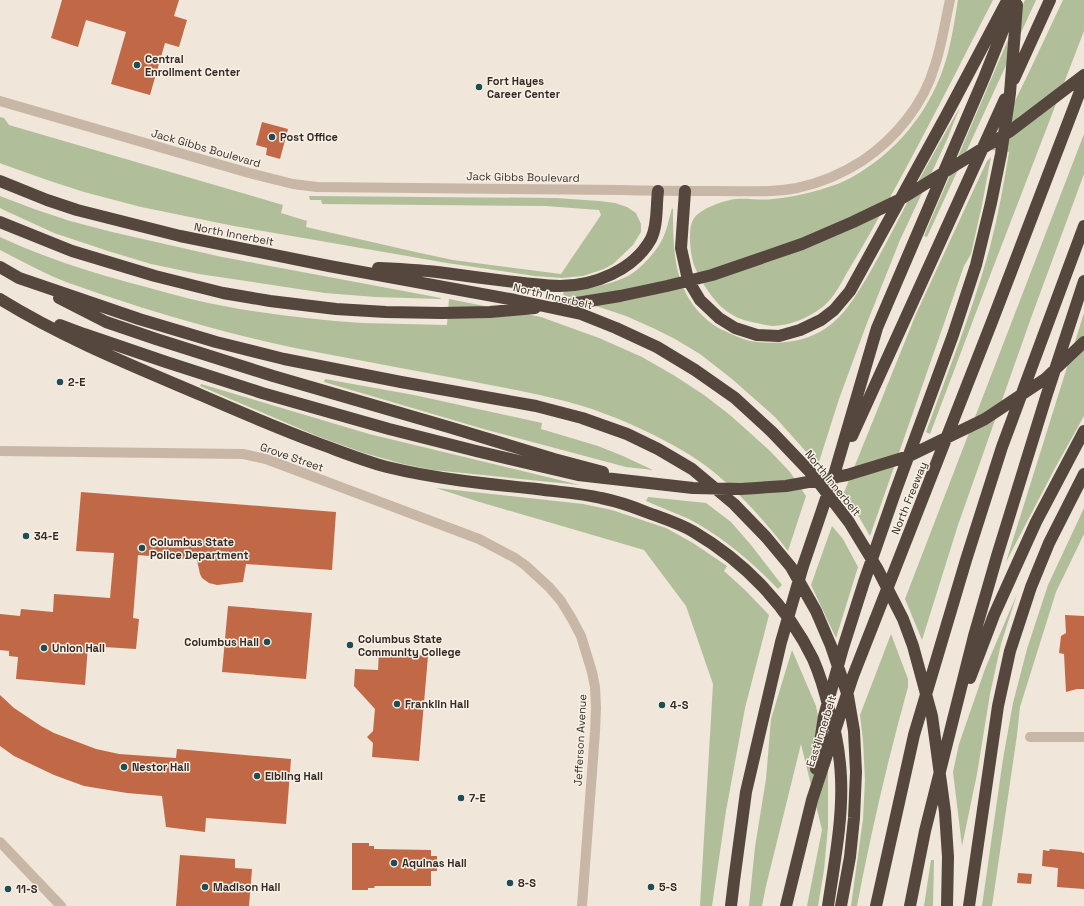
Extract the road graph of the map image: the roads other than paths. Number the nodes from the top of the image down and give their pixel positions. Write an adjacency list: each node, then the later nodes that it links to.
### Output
1 (950, 0): 10 (street, Jack Gibbs Boulevard)
2 (1008, 0): 10 (highway)
3 (1016, 0): 21 (highway); 29 (highway)
4 (1050, 0): 21 (highway)
5 (1084, 75): 11 (highway)
6 (1084, 81): 24 (highway, North Freeway)
7 (0, 101): 9 (street, Jack Gibbs Boulevard)
8 (0, 181): 13 (highway, North Innerbelt)
9 (658, 191): 10 (street, Jack Gibbs Boulevard); 13 (highway)
10 (685, 191)
11 (0, 222)
12 (1084, 226): 37 (highway)
13 (329, 266): 39 (highway, North Innerbelt)
14 (0, 267): 15 (highway)
15 (19, 278): 23 (highway); 36 (highway)
16 (1084, 281): 26 (highway)
17 (5, 302): 23 (highway); 35 (highway)
18 (1084, 342): 23 (highway)
19 (1084, 431): 26 (highway)
20 (0, 451): 25 (street, Grove Street)
21 (834, 475): 33 (highway)
22 (1082, 478): 40 (highway)
23 (641, 482)
24 (895, 568): 29 (highway, East Innerbelt)
25 (549, 588): 32 (street, Jefferson Avenue)
26 (950, 730): 38 (highway)
27 (1030, 737): 28 (street)
28 (1084, 737)
29 (812, 800): 34 (highway, East Innerbelt)
30 (0, 842): 31 (street)
31 (61, 906)
32 (582, 906)
33 (731, 906)
34 (786, 906)
35 (828, 906)
36 (841, 906)
37 (876, 906)
38 (910, 906)
39 (947, 906)
40 (969, 906)

